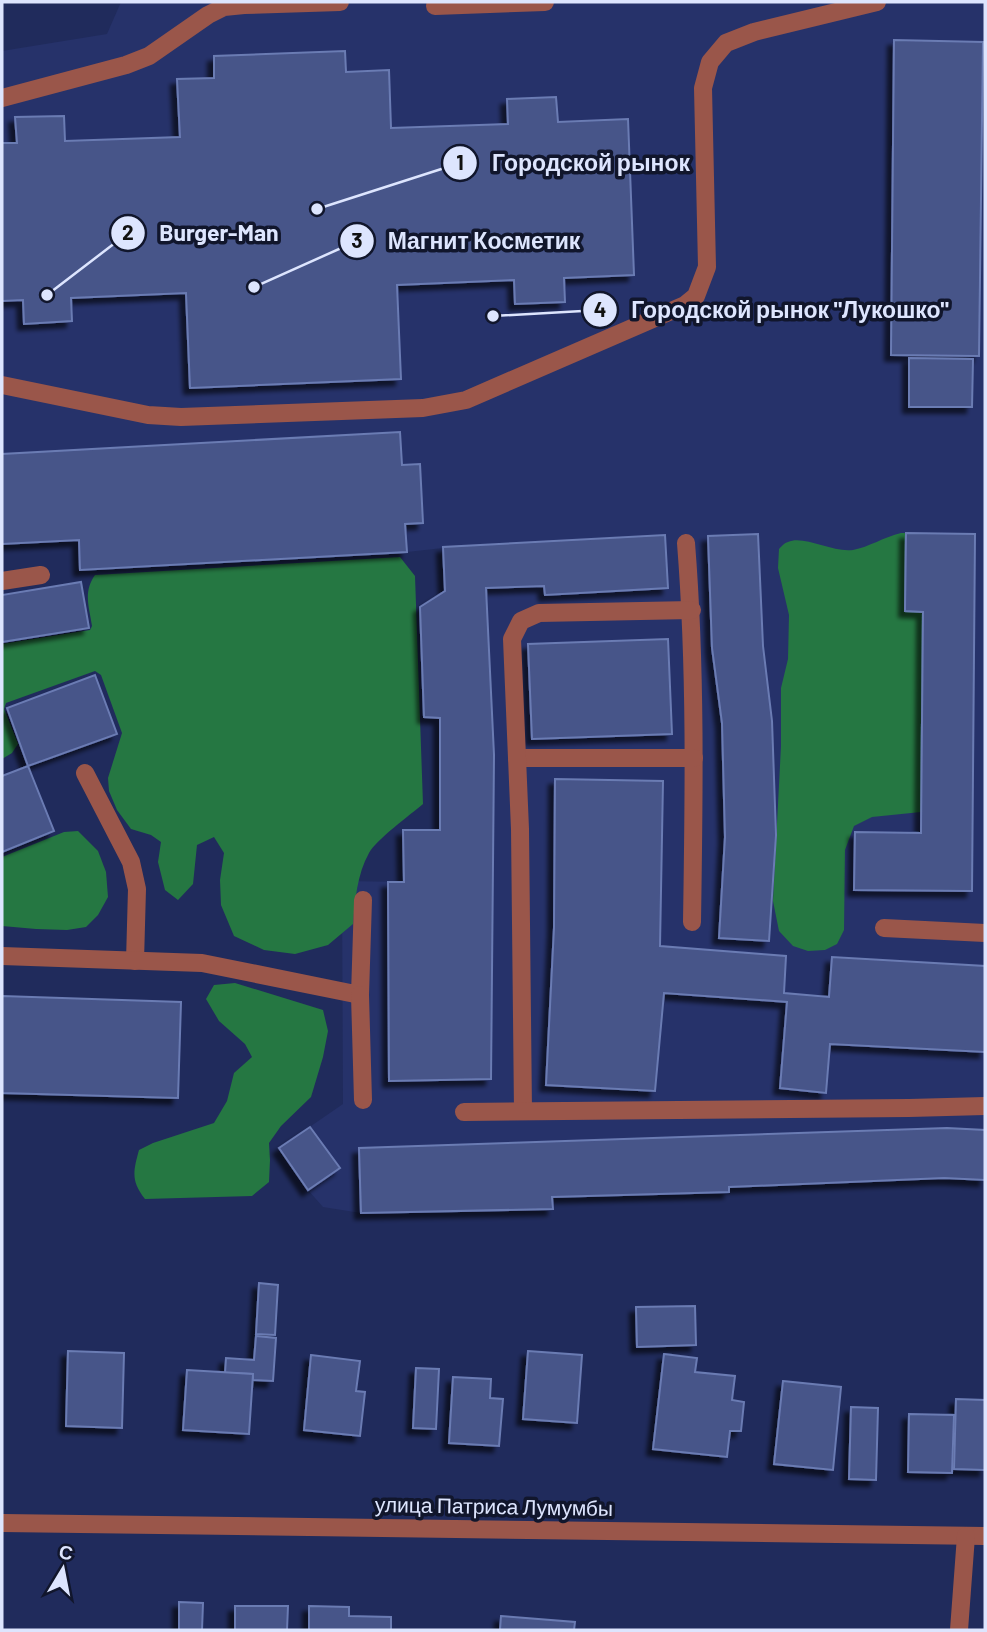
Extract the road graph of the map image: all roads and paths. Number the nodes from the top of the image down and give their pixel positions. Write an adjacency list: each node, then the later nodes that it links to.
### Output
1 (340, 2): 5 (street)
2 (545, 2): 4 (street)
3 (877, 2): 6 (street)
4 (435, 6)
5 (2, 98)
6 (2, 385)
7 (686, 543): 10 (street)
8 (41, 575): 9 (street)
9 (2, 581)
10 (692, 610): 11 (street); 12 (street)
11 (517, 758): 12 (street); 23 (street)
12 (694, 758): 15 (street)
13 (85, 774): 19 (street)
14 (363, 901): 20 (street)
15 (692, 922)
16 (884, 928): 17 (street)
17 (985, 933)
18 (2, 956): 19 (street)
19 (135, 961): 20 (street)
20 (360, 995): 21 (street)
21 (363, 1100)
22 (985, 1106): 23 (street)
23 (523, 1111): 24 (street)
24 (464, 1112)
25 (2, 1523): 26 (street, улица Патриса Лумумбы)
26 (966, 1536): 27 (street, улица Патриса Лумумбы); 28 (street)
27 (985, 1536)
28 (960, 1630)

